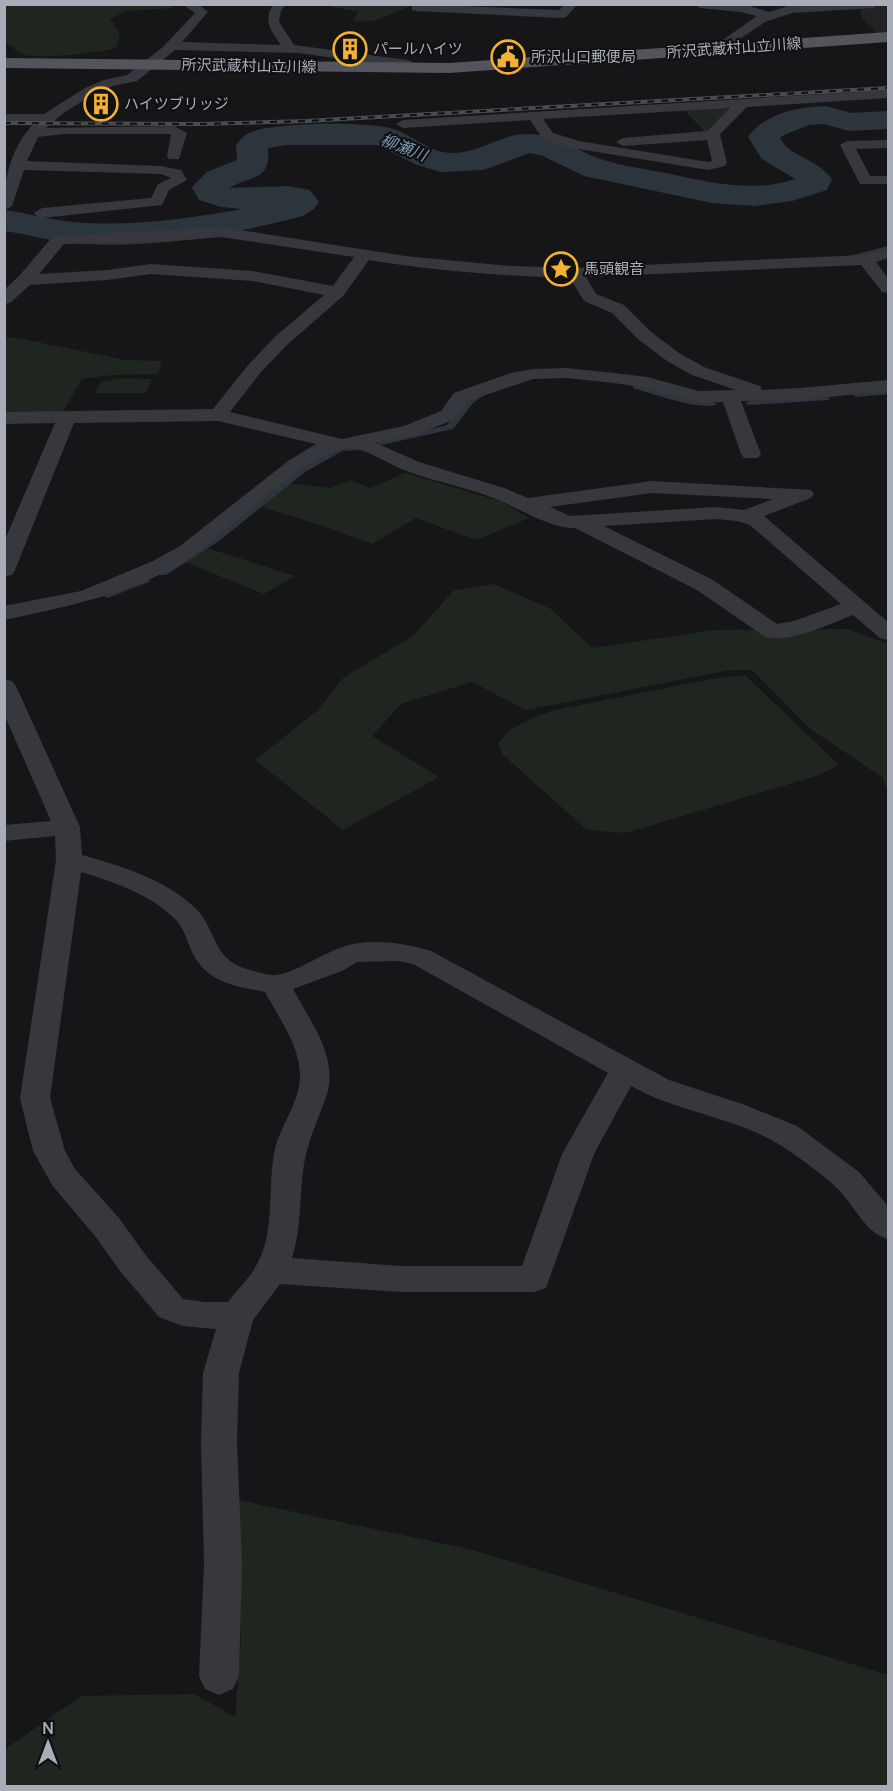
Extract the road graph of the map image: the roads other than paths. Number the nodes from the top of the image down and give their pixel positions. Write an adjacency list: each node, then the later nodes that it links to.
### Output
1 (188, 4): 10 (street)
2 (280, 4): 11 (street)
3 (572, 4): 6 (street)
4 (700, 4): 8 (street)
5 (873, 4): 8 (street)
6 (419, 6): 7 (street)
7 (402, 14)
8 (769, 16): 12 (street)
9 (888, 37): 12 (main road, 所沢武蔵村山立川線)
10 (169, 46): 11 (street); 14 (street)
11 (290, 48): 15 (street)
12 (719, 49): 15 (main road, 所沢武蔵村山立川線)
13 (4, 63): 14 (main road, 所沢武蔵村山立川線)
14 (151, 65): 15 (main road, 所沢武蔵村山立川線); 20 (street)
15 (417, 68)
16 (888, 94): 17 (street)
17 (744, 102): 18 (street); 24 (street)
18 (533, 116): 21 (street); 26 (street)
19 (4, 118): 20 (street)
20 (46, 118): 23 (street)
21 (403, 124)
22 (4, 128): 23 (street)
23 (34, 131): 27 (street); 28 (street)
24 (713, 135): 26 (street); 26 (street)
25 (888, 144): 29 (street)
26 (577, 145)
27 (174, 156)
28 (12, 172): 30 (street); 31 (street)
29 (888, 180)
30 (14, 208): 31 (street)
31 (47, 216): 32 (street)
32 (58, 237): 34 (street); 37 (street)
33 (888, 253): 35 (street)
34 (364, 255): 36 (street); 39 (street)
35 (866, 260): 36 (street); 38 (street)
36 (575, 273): 42 (street)
37 (25, 280): 39 (street); 40 (street)
38 (888, 288)
39 (337, 292): 44 (street)
40 (4, 298)
41 (888, 385): 42 (street)
42 (769, 395): 43 (street)
43 (730, 396): 47 (street); 48 (street)
44 (218, 415): 46 (street); 47 (street)
45 (4, 418): 46 (street)
46 (67, 418): 52 (street)
47 (346, 442): 49 (street); 54 (street)
48 (751, 454)
49 (527, 504): 50 (street); 51 (street)
50 (746, 516): 51 (street); 53 (street)
51 (581, 522): 53 (street)
52 (4, 570)
53 (857, 606): 55 (street)
54 (4, 613)
55 (888, 633)
56 (4, 686): 57 (street)
57 (67, 827): 58 (street); 59 (street)
58 (4, 833)
59 (69, 860): 60 (street); 64 (street)
60 (276, 985): 61 (street); 63 (street)
61 (625, 1069): 62 (street); 63 (street)
62 (888, 1227)
63 (272, 1270): 64 (street)
64 (237, 1315): 65 (street)
65 (219, 1676)

